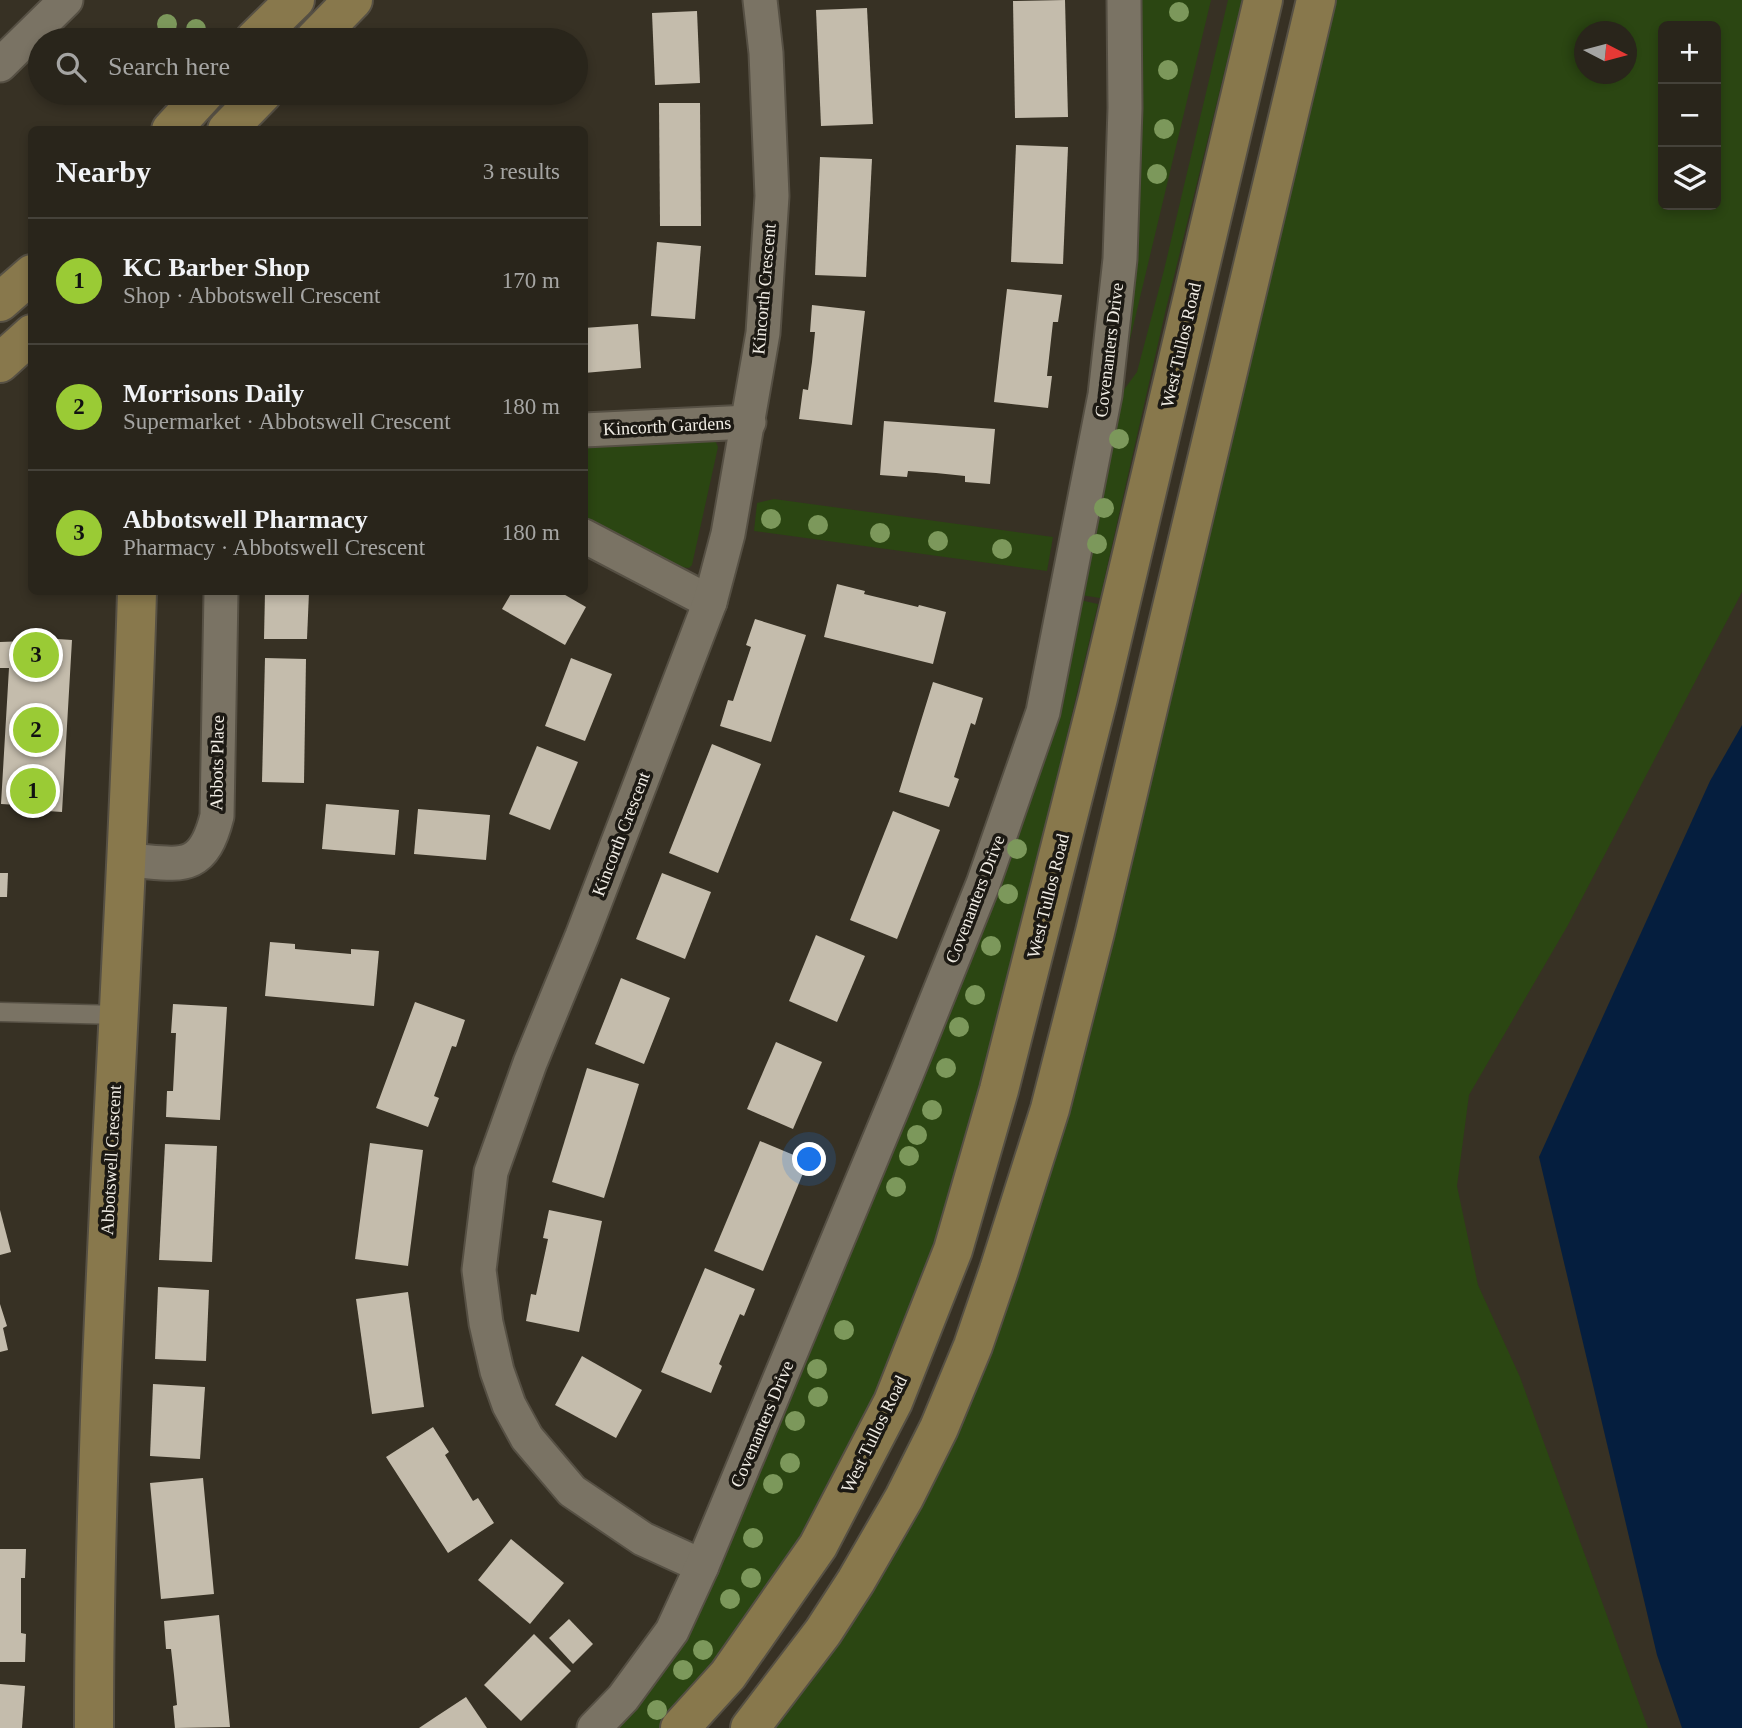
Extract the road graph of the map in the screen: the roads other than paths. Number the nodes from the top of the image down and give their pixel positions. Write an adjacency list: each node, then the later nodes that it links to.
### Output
1 (66, 0): 8 (street)
2 (295, 0): 9 (main road)
3 (353, 0): 10 (main road)
4 (760, 0): 19 (street, Kincorth Crescent)
5 (1124, 0): 28 (street, Covenanters Drive)
6 (1263, 0): 31 (main road, West Tullos Road)
7 (1316, 0): 32 (main road)
8 (38, 28)
9 (266, 28)
10 (326, 28)
11 (28, 37): 12 (street)
12 (0, 65)
13 (194, 105): 15 (main road)
14 (251, 105): 16 (main road)
15 (175, 126)
16 (231, 126)
17 (28, 338): 18 (main road)
18 (0, 363)
19 (749, 422): 20 (street, Kincorth Gardens); 24 (street, Kincorth Crescent)
20 (588, 430)
21 (588, 538): 24 (street)
22 (137, 595): 25 (main road, Abbotswell Crescent)
23 (221, 595): 25 (street, Abbots Place)
24 (710, 602): 28 (street, Kincorth Crescent)
25 (126, 860): 27 (main road, Abbotswell Crescent)
26 (0, 1012): 27 (lane)
27 (119, 1015): 29 (main road, Abbotswell Crescent)
28 (702, 1566): 30 (street, Covenanters Drive)
29 (94, 1728)
30 (594, 1728)
31 (680, 1728)
32 (750, 1728)

